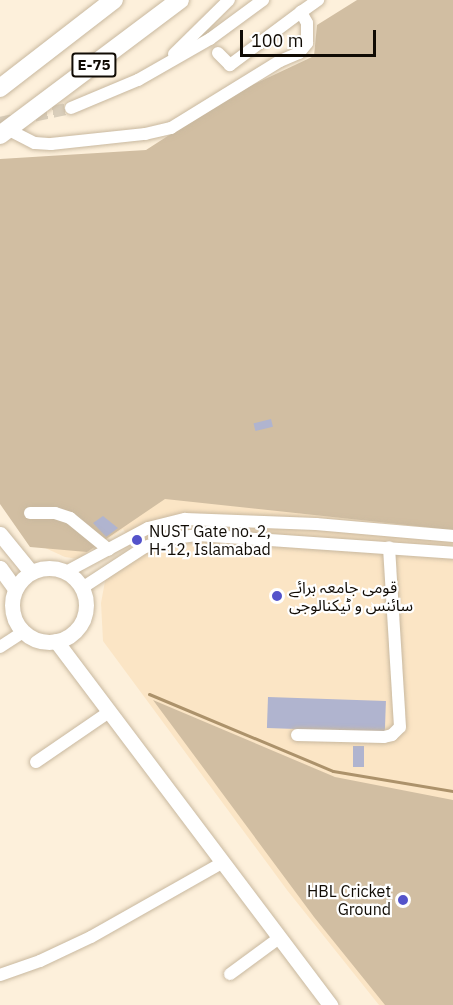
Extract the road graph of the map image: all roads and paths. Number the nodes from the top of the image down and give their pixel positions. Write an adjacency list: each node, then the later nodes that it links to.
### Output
1 (114, 0): 9 (highway, E-75)
2 (180, 0): 11 (highway, E-75)
3 (229, 0): 8 (street)
4 (263, 0): 8 (street)
5 (318, 0): 6 (street)
6 (302, 12): 7 (street); 11 (street)
7 (218, 53)
8 (163, 66): 10 (street)
9 (0, 88)
10 (71, 108)
11 (4, 132)
12 (30, 513): 17 (street)
13 (401, 532): 15 (street); 16 (street); 17 (street)
14 (0, 534): 20 (main road)
15 (453, 536)
16 (395, 548): 18 (street); 22 (street); 28 (street)
17 (109, 550): 21 (street)
18 (453, 553)
19 (0, 568): 23 (main road)
20 (31, 572): 21 (main road); 23 (main road)
21 (66, 573): 22 (main road)
22 (82, 588): 25 (main road)
23 (15, 589): 24 (main road)
24 (23, 632): 25 (main road); 26 (street)
25 (56, 641): 27 (main road)
26 (0, 647)
27 (109, 711): 29 (street); 30 (main road)
28 (297, 735)
29 (36, 762)
30 (222, 863): 31 (main road); 32 (street)
31 (279, 938): 33 (street); 34 (main road)
32 (0, 974)
33 (230, 974)
34 (330, 1005)

